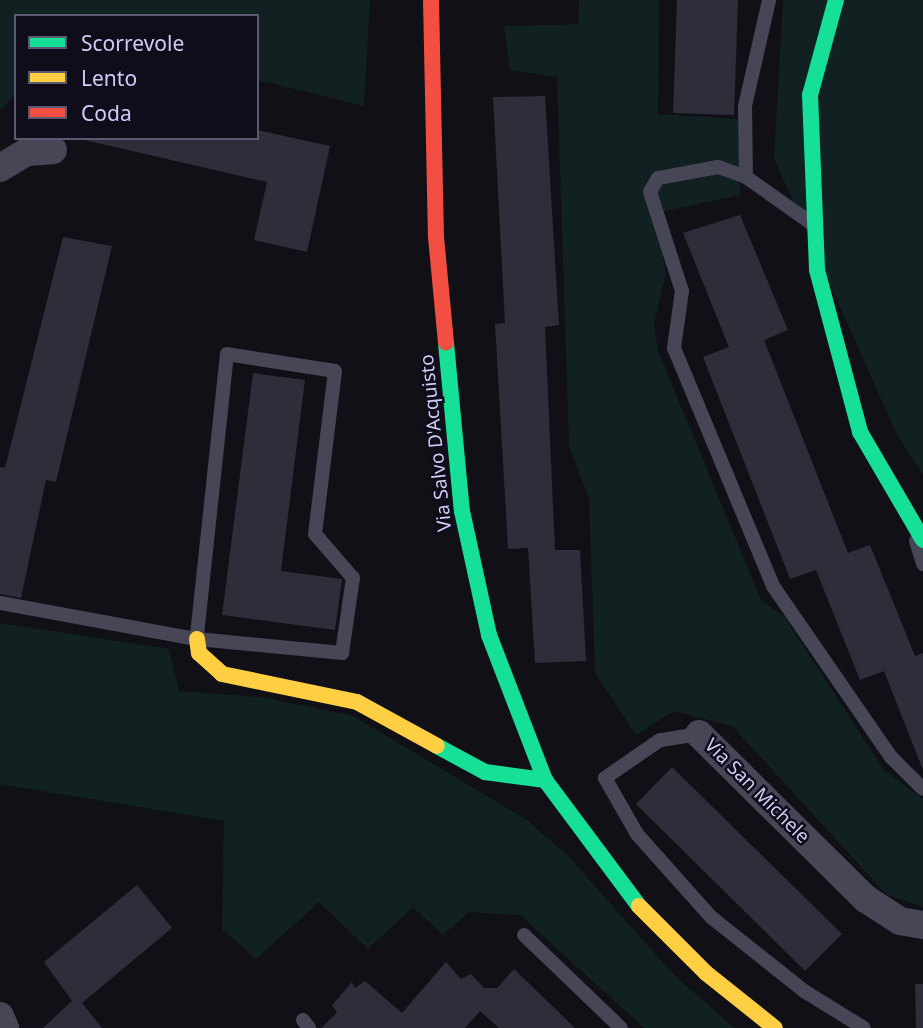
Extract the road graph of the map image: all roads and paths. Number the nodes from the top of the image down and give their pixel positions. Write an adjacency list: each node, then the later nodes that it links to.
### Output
1 (430, 0): 13 (street, Via Salvo D'Acquisto)
2 (769, 0): 6 (lane)
3 (836, 0): 7 (street)
4 (53, 150): 5 (street)
5 (0, 168)
6 (746, 177): 7 (lane); 14 (lane)
7 (816, 226): 8 (street)
8 (918, 535): 9 (lane)
9 (923, 564)
10 (0, 603): 11 (lane)
11 (197, 639): 11 (lane); 13 (street)
12 (699, 734): 15 (street, Via San Michele); 21 (lane, Via San Michele)
13 (545, 780): 20 (street, Via Salvo D'Acquisto)
14 (923, 789)
15 (923, 925)
16 (524, 935): 19 (lane)
17 (0, 1016): 18 (street)
18 (5, 1028)
19 (621, 1028)
20 (775, 1028)
21 (864, 1028)

